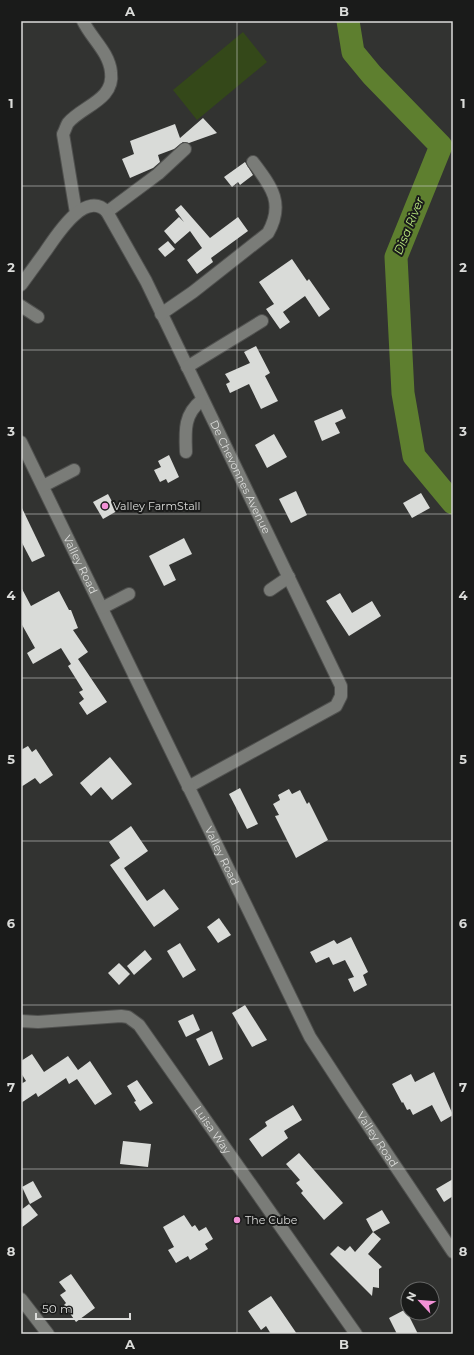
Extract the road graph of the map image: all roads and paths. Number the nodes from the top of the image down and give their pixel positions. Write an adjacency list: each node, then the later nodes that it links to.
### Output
1 (83, 21): 5 (street)
2 (186, 149): 4 (street)
3 (253, 162): 8 (street)
4 (107, 212): 5 (street); 8 (street, De Chevonnes Avenue)
5 (76, 214): 6 (street)
6 (21, 285)
7 (21, 306): 9 (street)
8 (161, 314): 11 (street, De Chevonnes Avenue)
9 (38, 317)
10 (262, 321): 11 (street)
11 (187, 367): 12 (street, De Chevonnes Avenue)
12 (202, 400): 14 (street); 17 (street, De Chevonnes Avenue)
13 (21, 442): 16 (street, Valley Road)
14 (186, 452)
15 (74, 470): 16 (street)
16 (43, 486): 20 (street, Valley Road)
17 (289, 577): 18 (street); 21 (street, De Chevonnes Avenue)
18 (270, 590)
19 (130, 594): 20 (street)
20 (102, 608): 21 (street, Valley Road)
21 (188, 787): 23 (street, Valley Road)
22 (21, 1021): 26 (street, Luisa Way)
23 (453, 1252)
24 (21, 1299): 25 (street)
25 (48, 1334)
26 (356, 1334)

